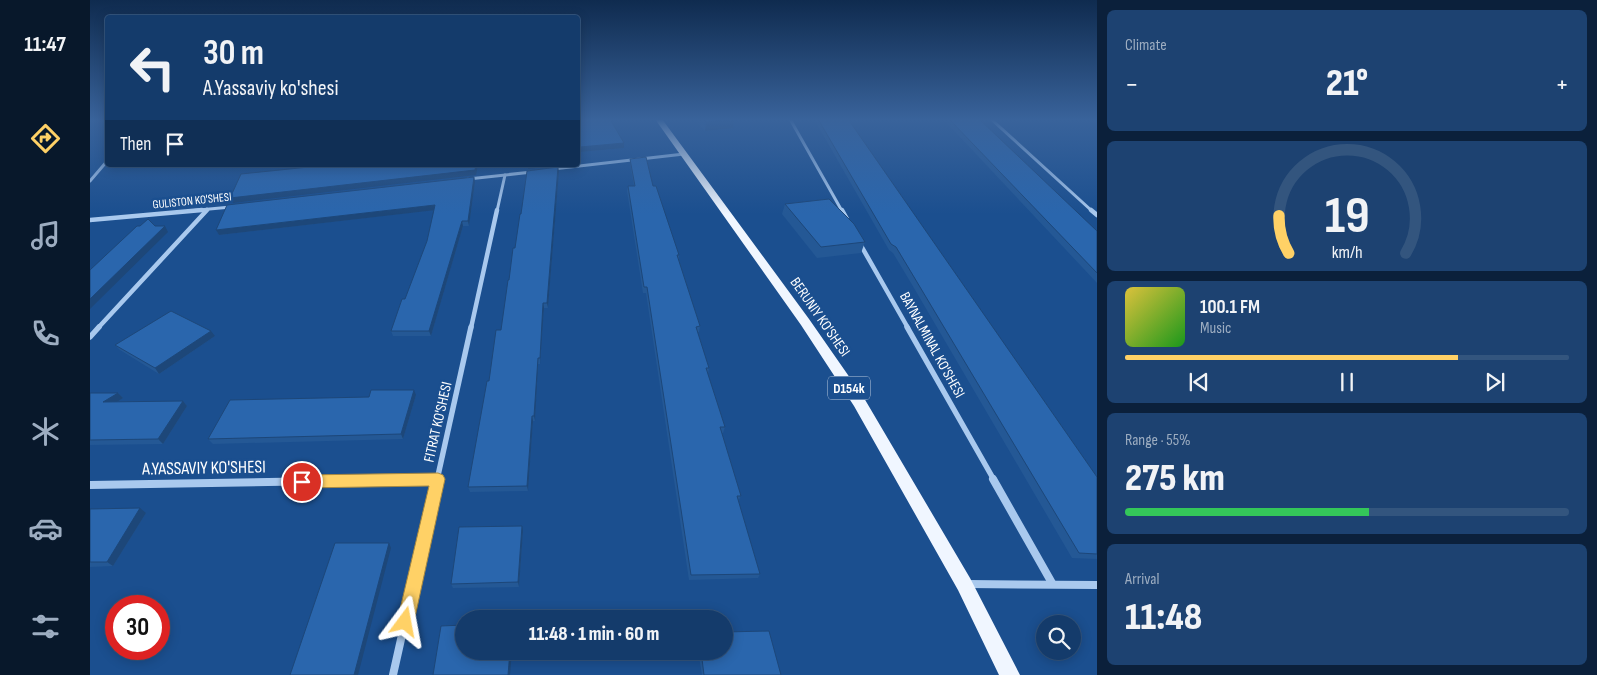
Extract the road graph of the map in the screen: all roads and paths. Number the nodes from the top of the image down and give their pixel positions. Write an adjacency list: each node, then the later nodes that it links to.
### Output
1 (681, 150): 4 (main road, BERUNIY KO'SHESI / D154k)
2 (807, 150): 17 (street)
3 (1025, 150): 15 (street)
4 (684, 154): 6 (street); 23 (main road, BERUNIY KO'SHESI / D154k)
5 (105, 163): 11 (street)
6 (580, 166)
7 (571, 167): 8 (street)
8 (545, 170)
9 (535, 172): 10 (street)
10 (505, 175): 12 (street); 20 (street, FITRAT KO'SHESI)
11 (90, 180)
12 (467, 180)
13 (236, 207): 14 (street, GULISTON KO'SHESI)
14 (207, 210): 16 (street, GULISTON KO'SHESI); 19 (street)
15 (1097, 215)
16 (90, 220)
17 (848, 223)
18 (858, 240): 22 (street, BAYNALMINAL KO'SHESI)
19 (90, 337)
20 (438, 479): 21 (street, A.YASSAVIY KO'SHESI); 25 (street, FITRAT KO'SHESI)
21 (90, 485)
22 (1052, 583): 23 (street); 24 (street)
23 (964, 584): 26 (main road, BERUNIY KO'SHESI / D154k)
24 (1097, 585)
25 (393, 675)
26 (1010, 675)

